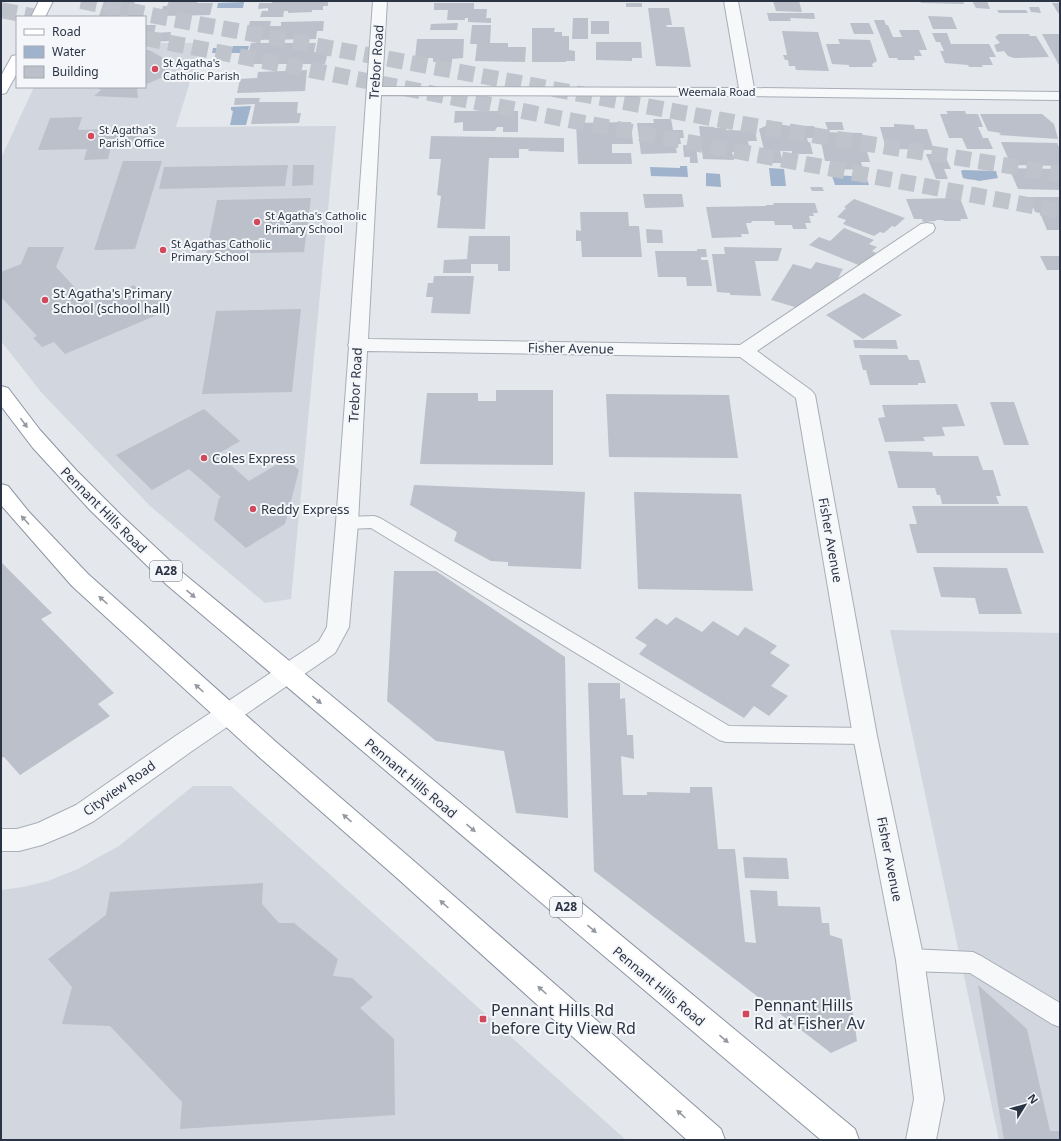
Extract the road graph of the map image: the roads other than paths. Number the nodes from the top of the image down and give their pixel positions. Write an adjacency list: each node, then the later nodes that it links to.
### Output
1 (46, 1): 4 (main road)
2 (380, 1): 7 (street, Trebor Road)
3 (731, 1): 8 (street)
4 (38, 16)
5 (16, 61): 6 (main road)
6 (1, 90)
7 (374, 91): 8 (street, Weemala Road); 11 (street, Trebor Road)
8 (747, 92): 9 (street, Weemala Road)
9 (1060, 96)
10 (927, 228): 12 (street)
11 (357, 345): 12 (street, Fisher Avenue); 15 (street, Trebor Road)
12 (744, 351): 18 (street, Fisher Avenue)
13 (1, 392): 16 (main road, Pennant Hills Road / A28, one-way to 16)
14 (1, 490): 17 (main road, one-way to 14)
15 (347, 523): 16 (street, Trebor Road); 18 (lane)
16 (287, 674): 17 (street, Trebor Road); 23 (main road, Pennant Hills Road / A28, one-way to 23)
17 (228, 714): 19 (street, Cityview Road); 22 (main road, one-way to 17)
18 (865, 736): 20 (street, Fisher Avenue)
19 (1, 840)
20 (910, 960): 21 (lane); 24 (street, Fisher Avenue)
21 (1060, 1016)
22 (710, 1140)
23 (844, 1140)
24 (921, 1140)

